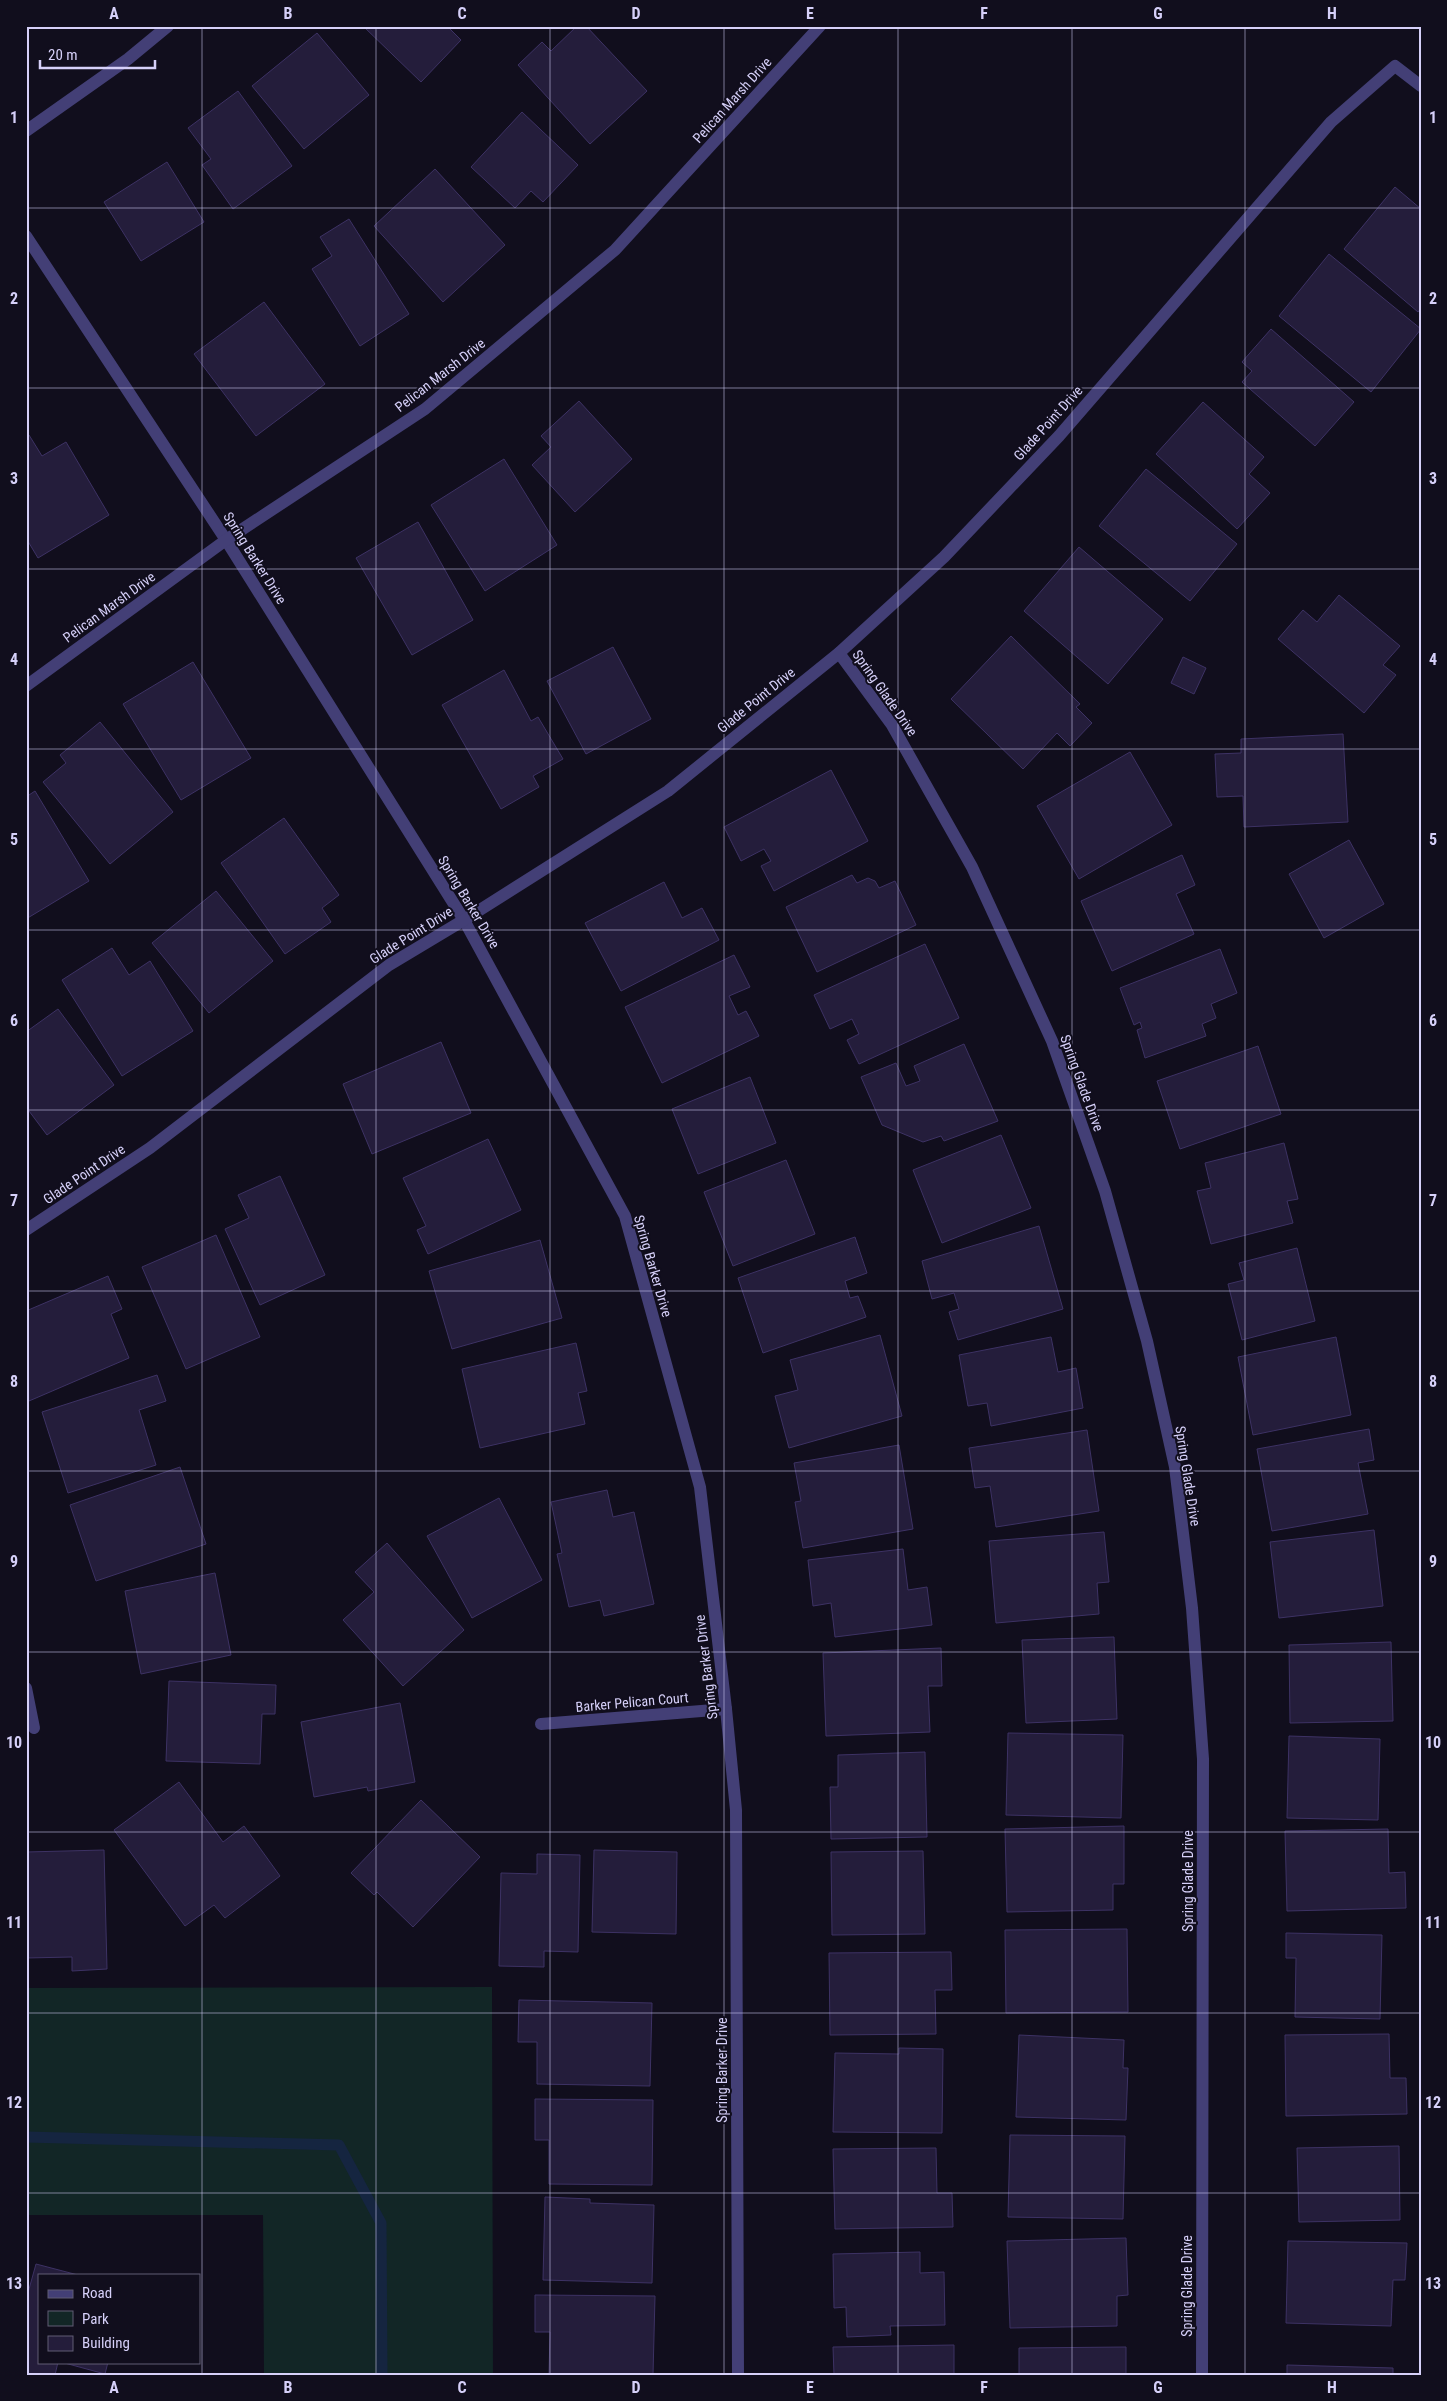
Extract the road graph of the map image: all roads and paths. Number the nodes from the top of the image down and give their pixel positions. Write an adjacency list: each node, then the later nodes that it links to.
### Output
1 (168, 26): 4 (street)
2 (820, 26): 6 (street, Pelican Marsh Drive)
3 (1421, 86): 7 (street, Glade Point Drive)
4 (26, 131)
5 (26, 236): 6 (street, Spring Barker Drive)
6 (226, 540): 8 (street, Pelican Marsh Drive); 9 (street, Spring Barker Drive)
7 (839, 653): 9 (street, Glade Point Drive); 16 (street, Spring Glade Drive)
8 (26, 686)
9 (464, 920): 10 (street, Glade Point Drive); 12 (street, Spring Barker Drive)
10 (26, 1230)
11 (26, 1688): 14 (street)
12 (726, 1709): 13 (street, Barker Pelican Court); 15 (street, Spring Barker Drive)
13 (541, 1724)
14 (34, 1728)
15 (738, 2375)
16 (1202, 2375)

